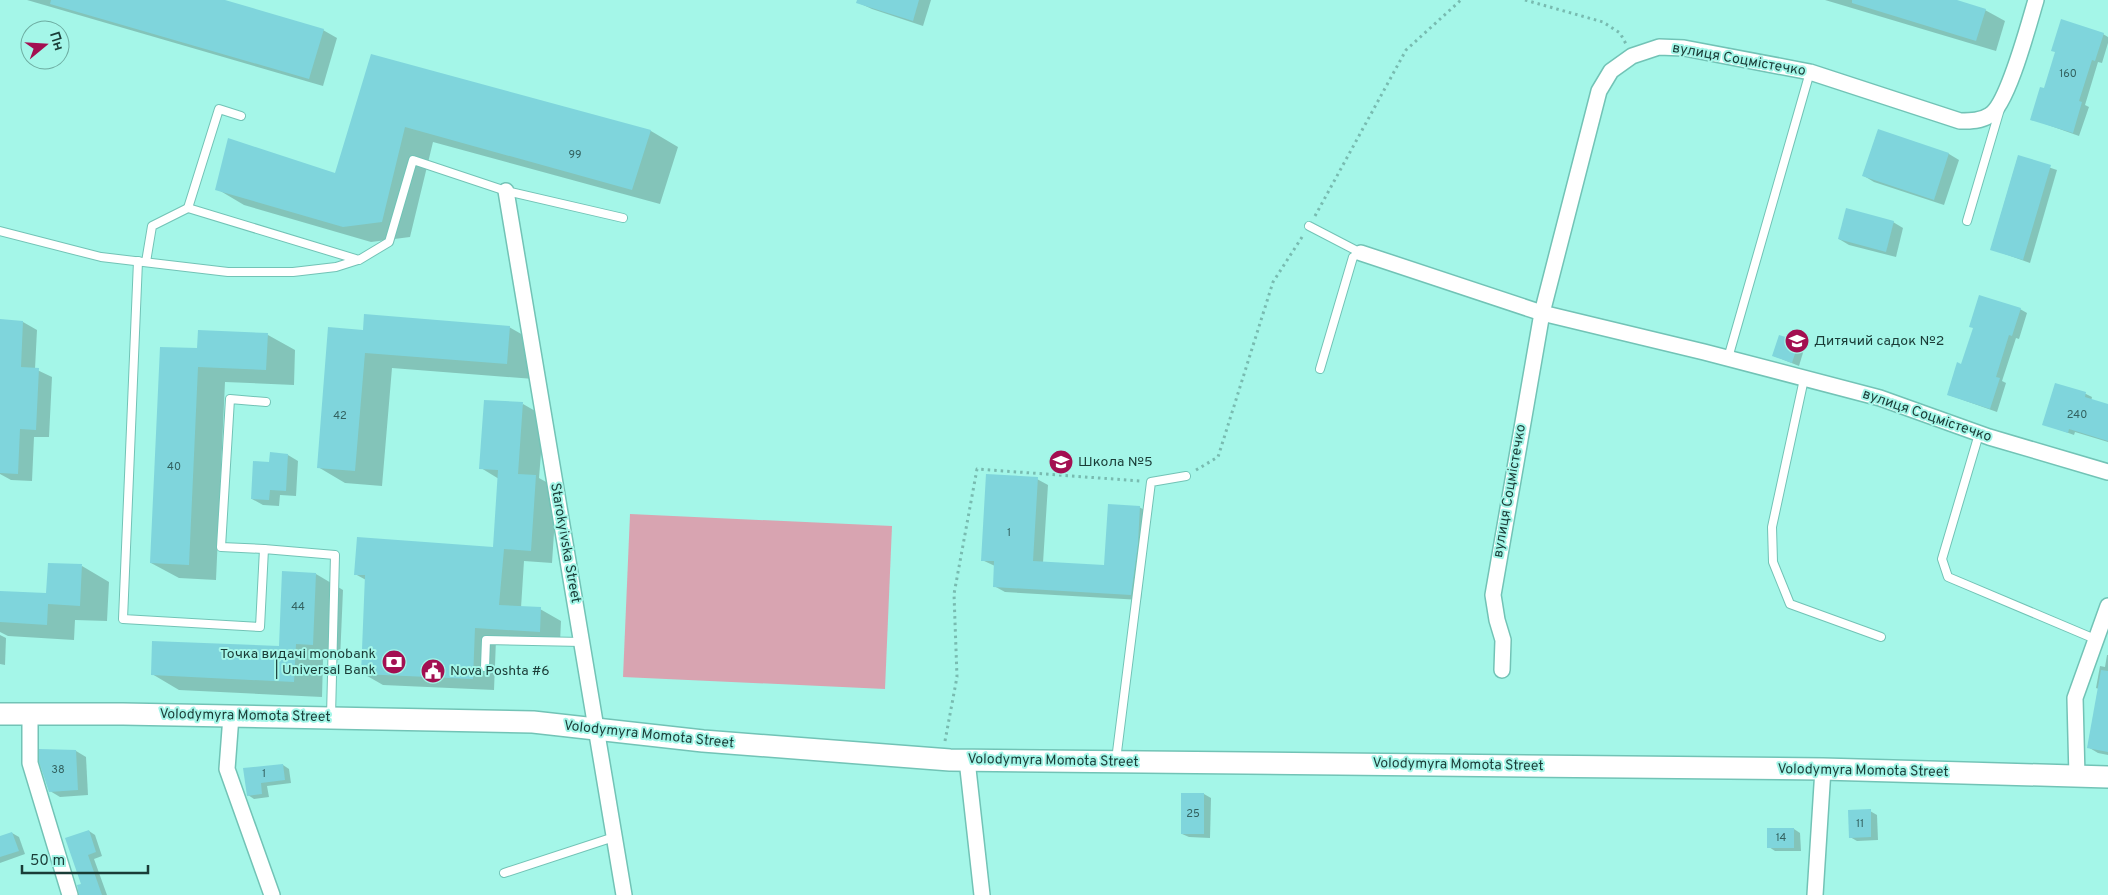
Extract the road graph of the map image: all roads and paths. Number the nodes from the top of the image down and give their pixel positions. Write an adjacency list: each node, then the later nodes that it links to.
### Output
1 (1525, 0): 3 (path)
2 (2036, 0): 5 (street, вулиця Соцмістечко)
3 (1632, 56): 4 (street, вулиця Соцмістечко); 16 (street, вулиця Соцмістечко)
4 (1810, 72): 5 (street, вулиця Соцмістечко); 17 (lane)
5 (2004, 98): 10 (lane)
6 (241, 116): 8 (lane)
7 (506, 191): 9 (lane); 14 (lane); 29 (street, Starokyivska Street)
8 (188, 208): 14 (lane); 15 (lane)
9 (623, 218)
10 (1967, 221)
11 (1309, 226): 13 (lane)
12 (0, 231): 15 (lane)
13 (1362, 253): 16 (street, вулиця Соцмістечко); 18 (lane)
14 (359, 260): 15 (lane)
15 (142, 262): 25 (lane)
16 (1542, 313): 17 (street, вулиця Соцмістечко); 31 (street, вулиця Соцмістечко)
17 (1728, 358): 19 (street, вулиця Соцмістечко)
18 (1320, 368)
19 (1804, 379): 21 (street, вулиця Соцмістечко); 27 (lane)
20 (266, 402): 25 (lane)
21 (1980, 434): 22 (street, вулиця Соцмістечко); 28 (lane)
22 (2108, 472)
23 (1186, 476): 24 (lane)
24 (1151, 482): 37 (path); 39 (lane)
25 (264, 549): 35 (lane)
26 (2108, 606): 28 (street)
27 (1881, 637)
28 (2095, 639): 41 (street)
29 (582, 642): 30 (lane); 36 (street, Starokyivska Street)
30 (484, 667)
31 (1502, 670)
32 (0, 714): 33 (street, Volodymyra Momota Street)
33 (30, 714): 34 (street, Volodymyra Momota Street); 45 (street)
34 (231, 716): 35 (street, Volodymyra Momota Street); 46 (street)
35 (331, 718): 36 (street, Volodymyra Momota Street)
36 (597, 729): 37 (street, Volodymyra Momota Street); 43 (street, Starokyivska Street)
37 (942, 760): 38 (street, Volodymyra Momota Street)
38 (967, 760): 39 (street, Volodymyra Momota Street); 48 (street)
39 (1115, 762): 40 (street, Volodymyra Momota Street)
40 (1823, 769): 41 (street, Volodymyra Momota Street); 49 (street)
41 (2077, 777): 42 (street, Volodymyra Momota Street)
42 (2108, 777)
43 (614, 837): 44 (lane); 47 (street, Starokyivska Street)
44 (504, 873)
45 (70, 895)
46 (272, 895)
47 (624, 895)
48 (982, 895)
49 (1816, 895)

